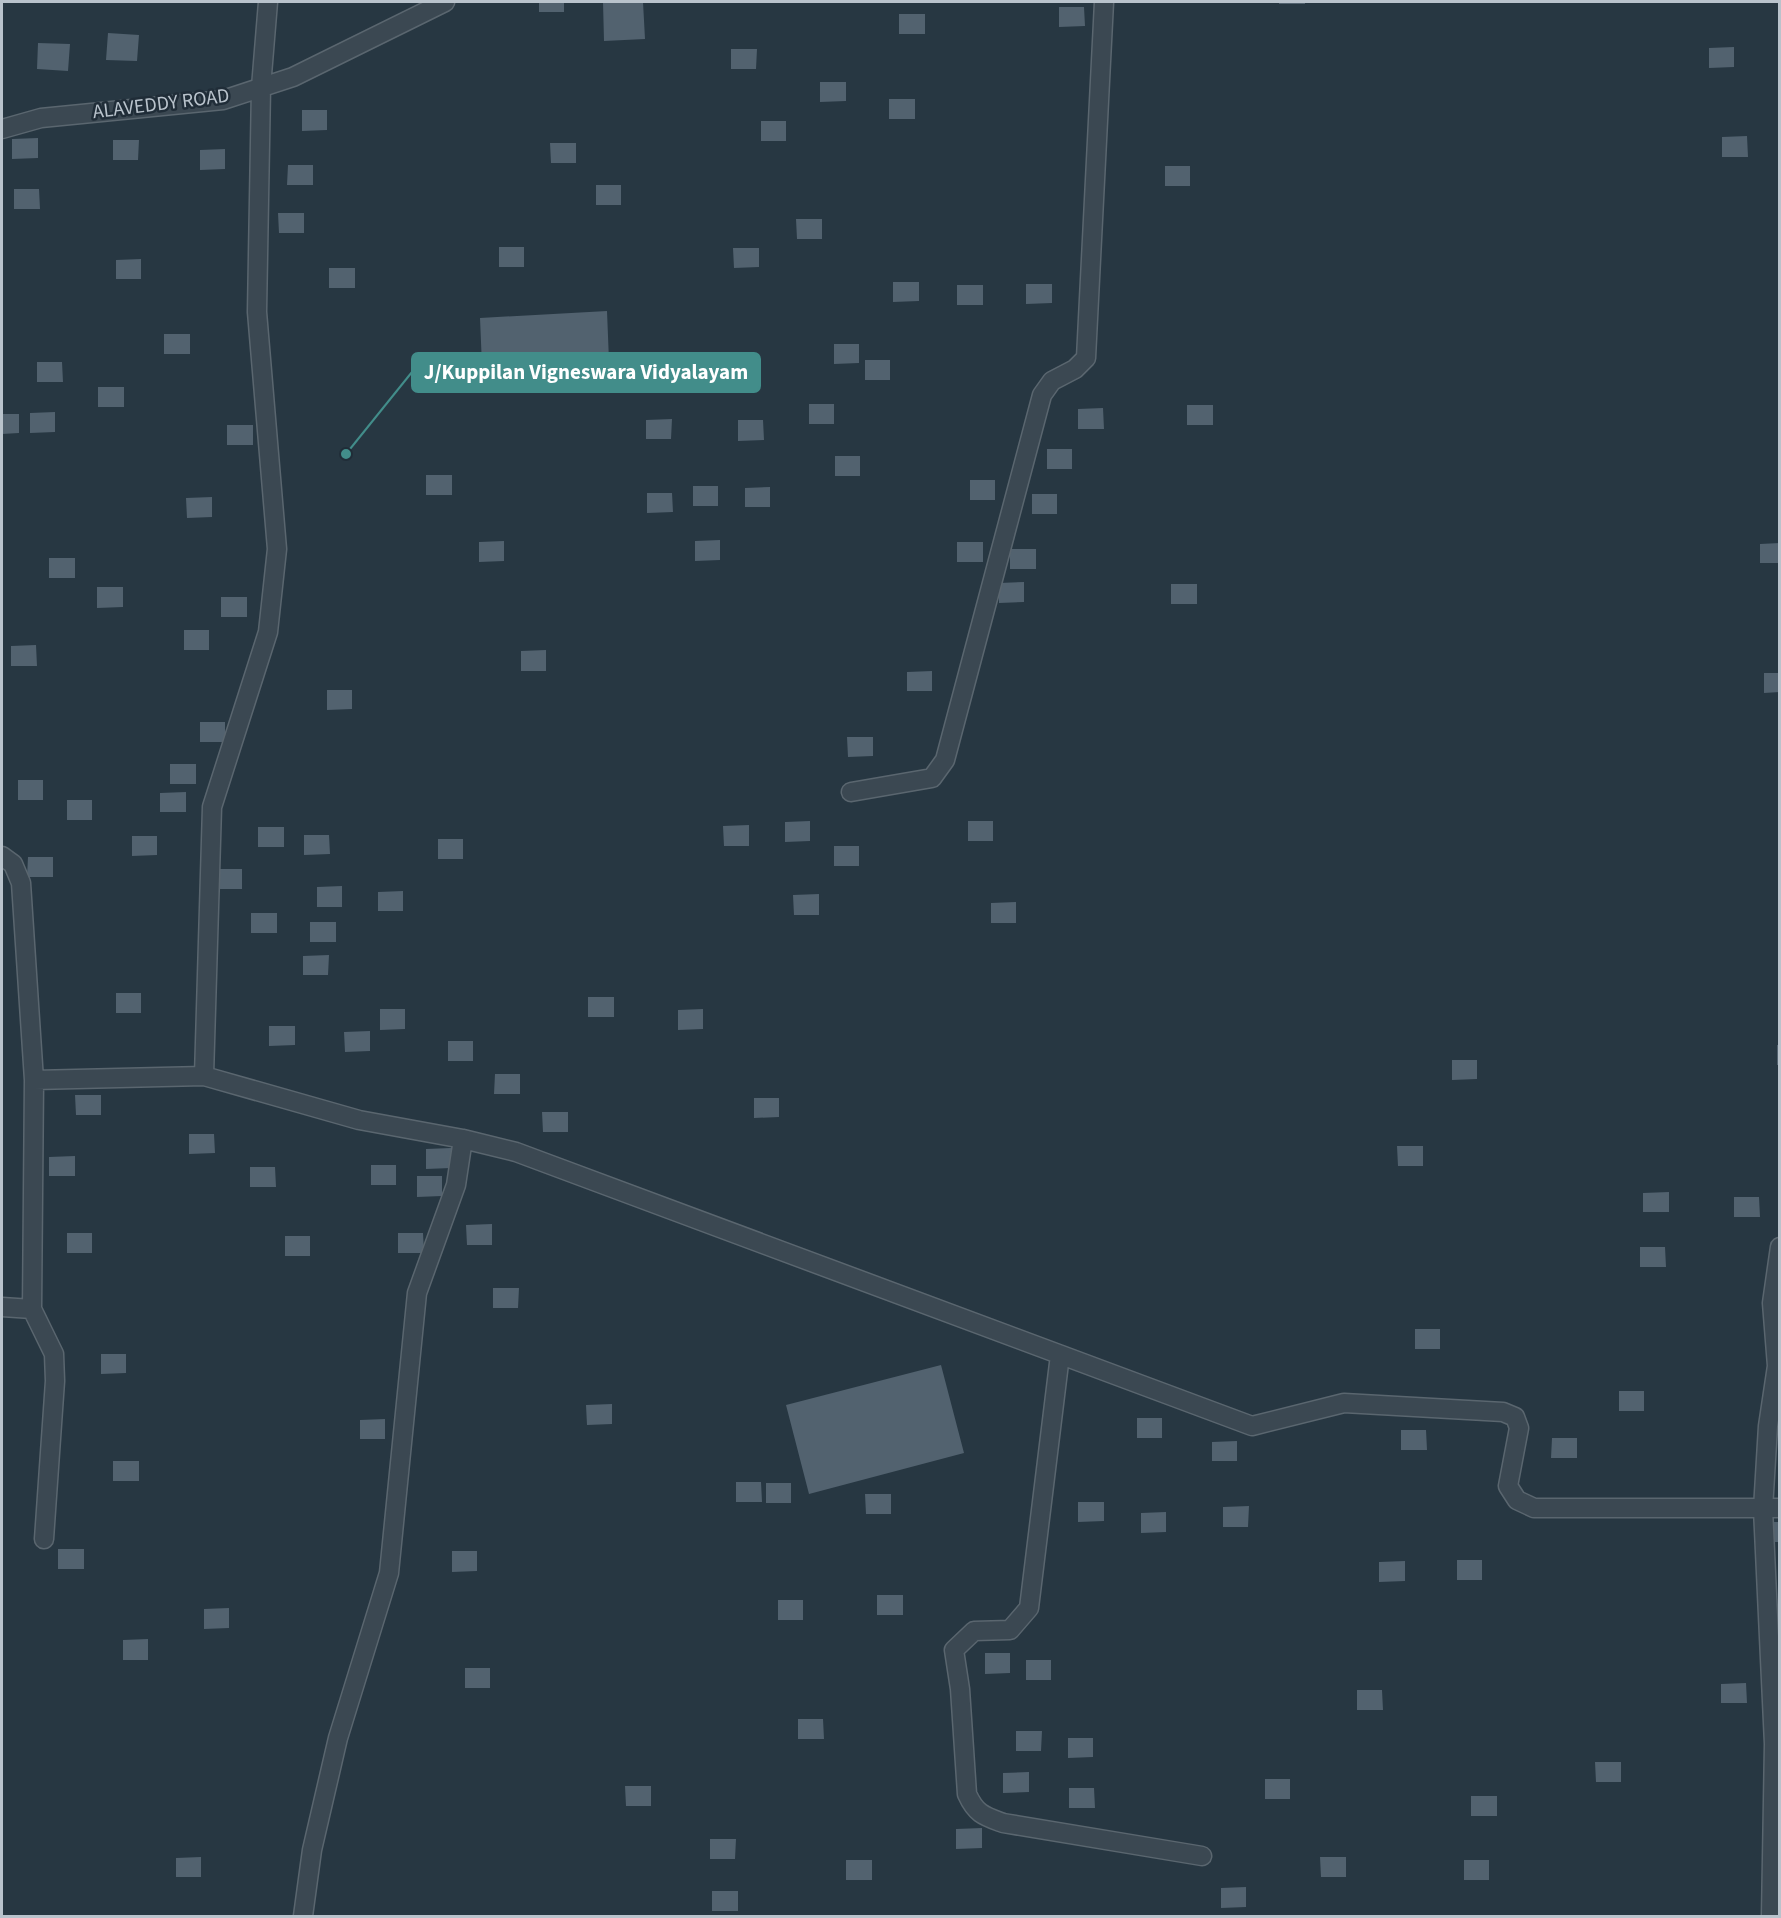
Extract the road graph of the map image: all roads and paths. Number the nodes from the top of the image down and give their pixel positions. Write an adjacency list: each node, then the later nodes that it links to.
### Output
1 (268, 2): 4 (street)
2 (445, 2): 4 (street, ALAVEDDY ROAD)
3 (1104, 2): 6 (street)
4 (261, 87): 5 (street, ALAVEDDY ROAD); 8 (street)
5 (2, 129)
6 (851, 792)
7 (2, 856): 9 (street)
8 (204, 1076): 9 (street); 10 (street)
9 (33, 1080): 13 (street)
10 (463, 1139): 14 (street); 18 (street)
11 (1779, 1247): 15 (street)
12 (2, 1307): 13 (street)
13 (32, 1309): 16 (street)
14 (1060, 1355): 15 (street); 17 (street)
15 (1771, 1509): 19 (street)
16 (44, 1539)
17 (1202, 1856)
18 (303, 1917)
19 (1771, 1917)

